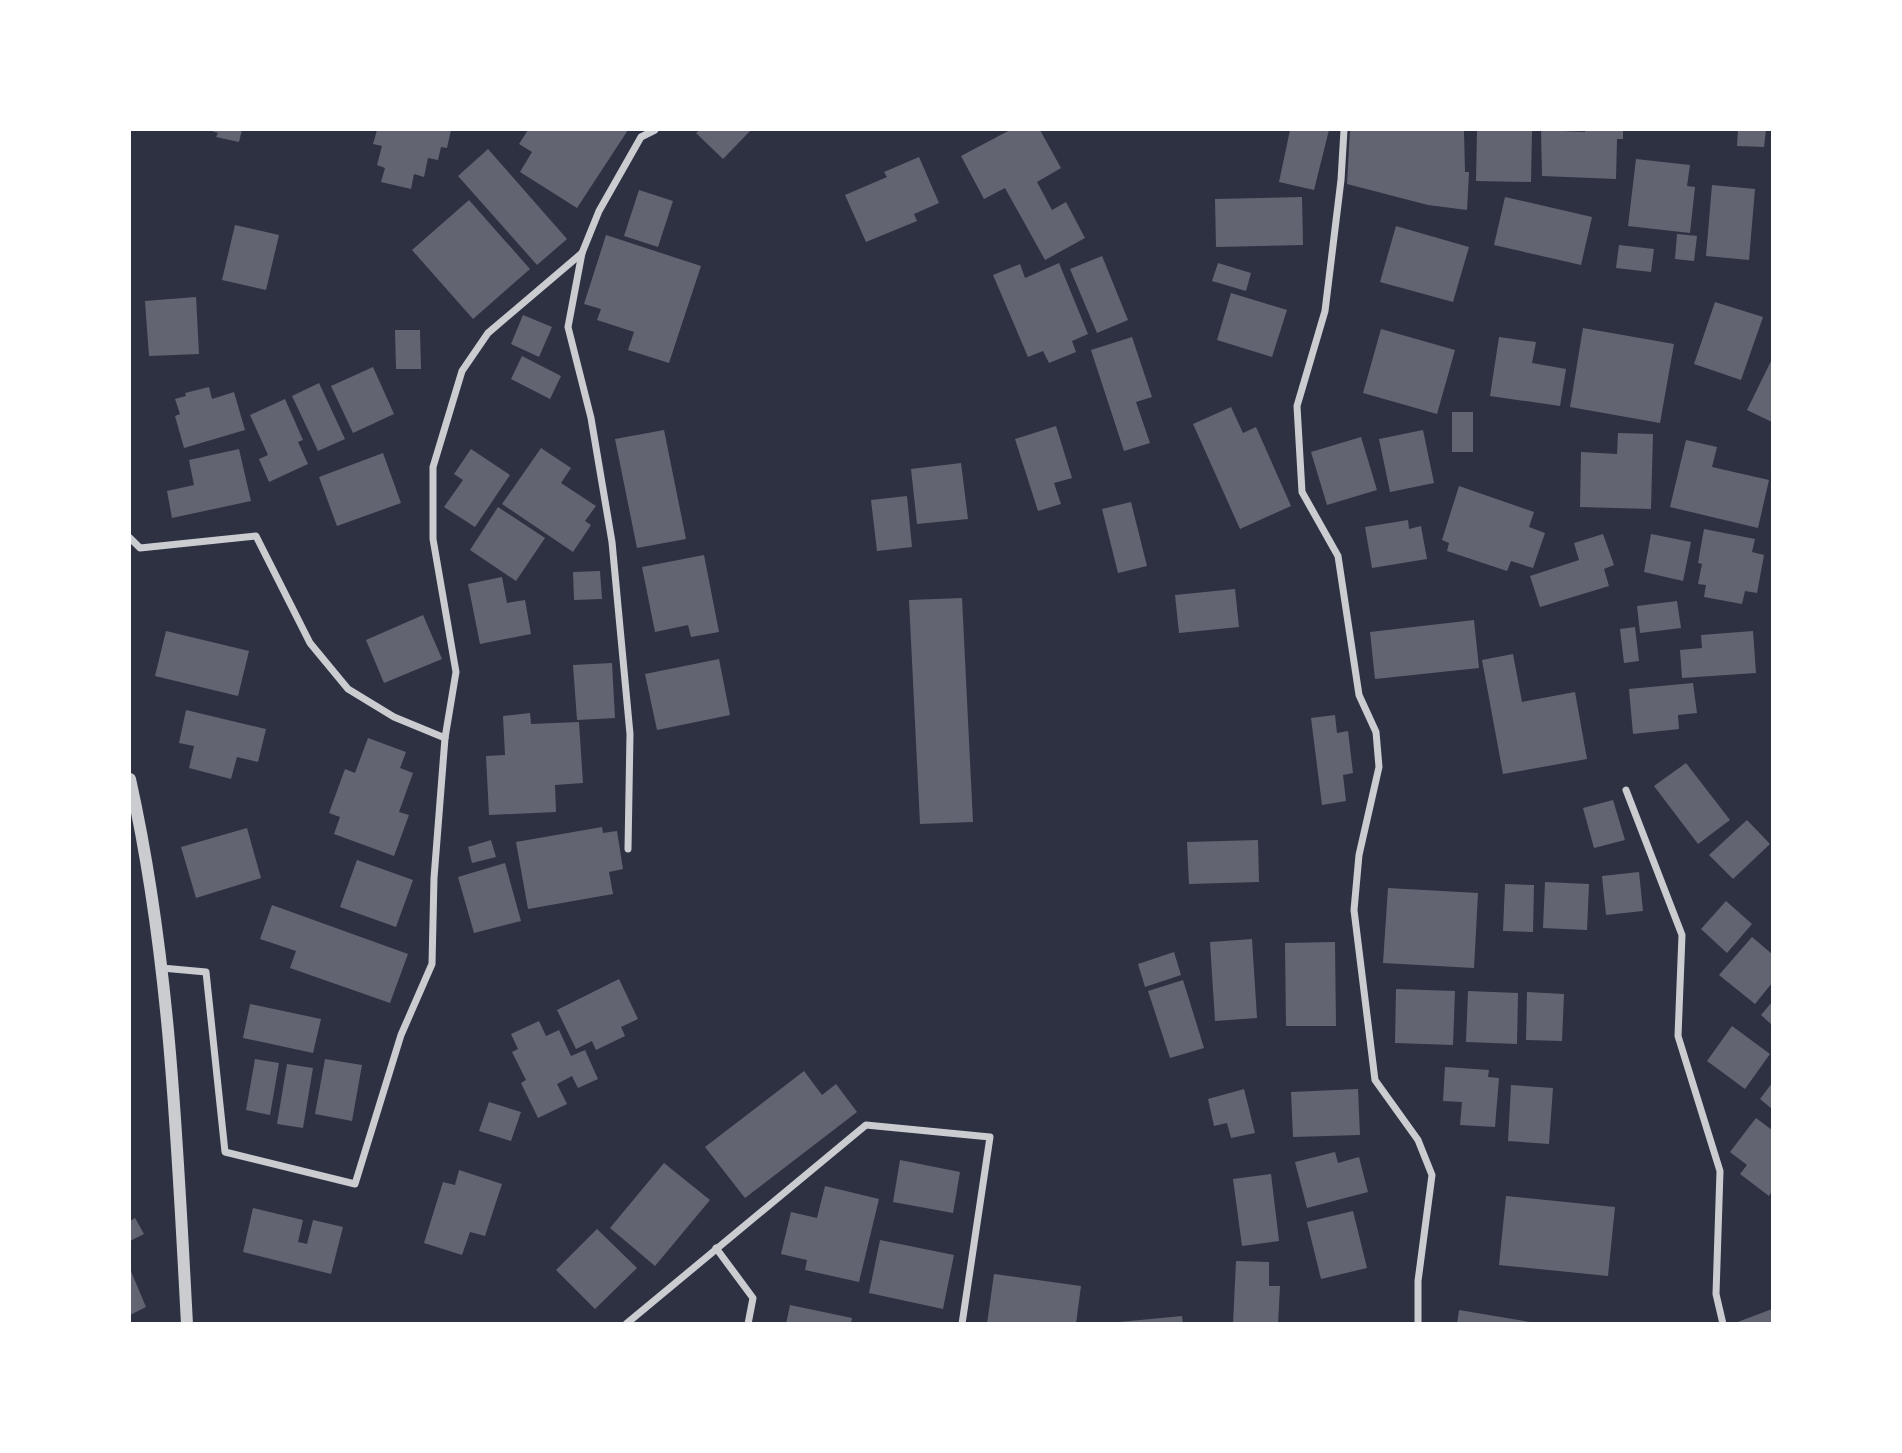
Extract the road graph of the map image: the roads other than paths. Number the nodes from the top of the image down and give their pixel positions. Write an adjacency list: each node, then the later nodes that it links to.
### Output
1 (655, 130): 3 (street)
2 (1344, 130): 15 (street)
3 (582, 253): 5 (street); 8 (street)
4 (130, 538): 5 (street)
5 (445, 738): 9 (street)
6 (130, 779): 9 (street)
7 (1626, 790): 16 (street)
8 (628, 849)
9 (162, 968): 11 (street)
10 (716, 1248): 12 (street); 13 (street); 14 (street)
11 (187, 1324)
12 (625, 1324)
13 (748, 1324)
14 (962, 1324)
15 (1418, 1324)
16 (1723, 1324)

